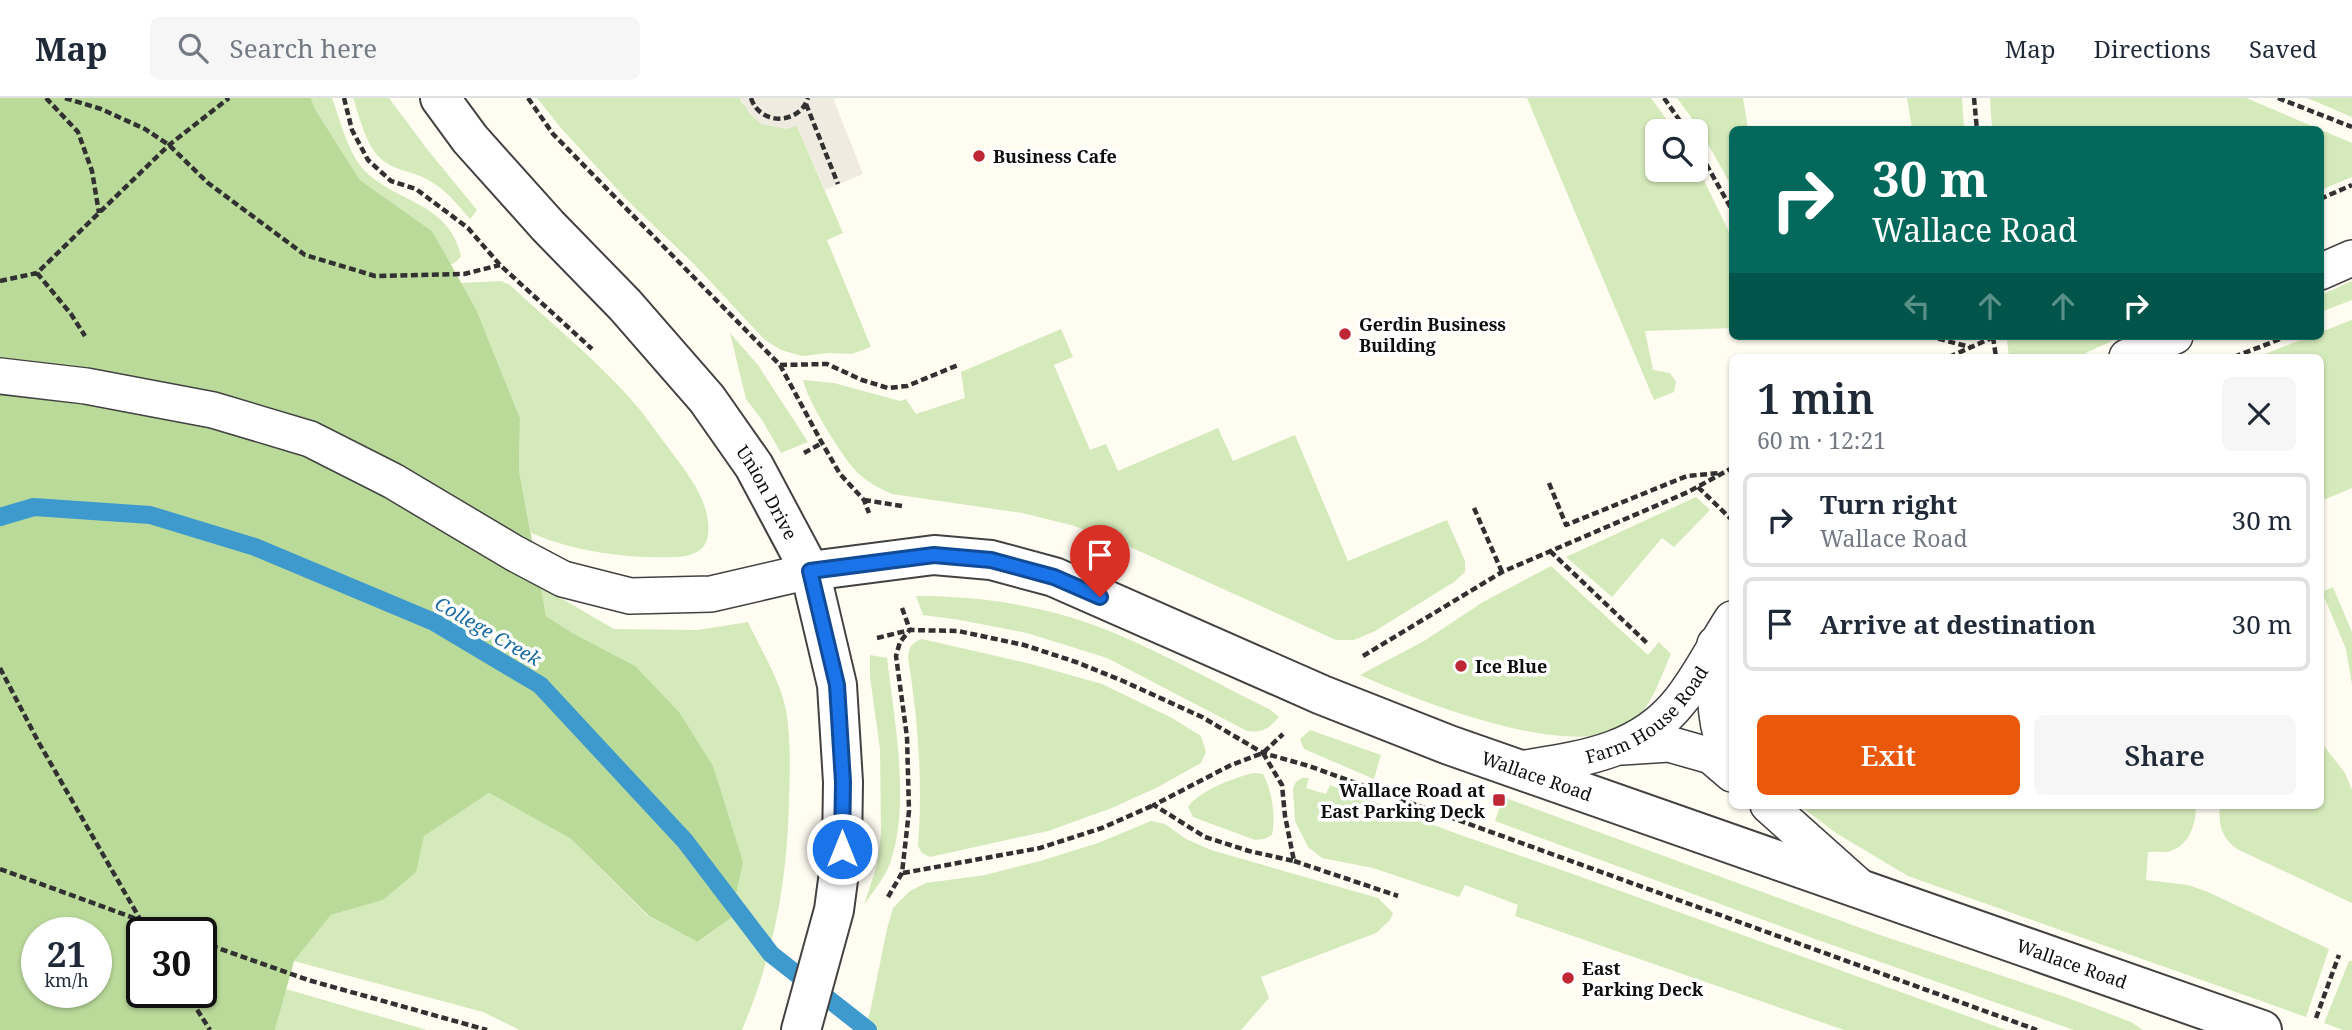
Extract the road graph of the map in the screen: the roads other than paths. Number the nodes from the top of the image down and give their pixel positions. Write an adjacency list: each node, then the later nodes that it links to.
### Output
1 (440, 98): 7 (street, Union Drive)
2 (2352, 258): 3 (lane)
3 (2324, 270)
4 (2166, 340): 5 (lane)
5 (2134, 354)
6 (0, 376): 7 (lane)
7 (810, 571): 11 (street, Wallace Road); 15 (street, Union Drive)
8 (1724, 631): 9 (lane, Farm House Road); 10 (lane, Farm House Road)
9 (1622, 747): 11 (lane, Farm House Road); 12 (lane)
10 (1729, 757)
11 (1520, 769): 14 (street, Wallace Road)
12 (1729, 771)
13 (1772, 809): 14 (lane)
14 (1862, 889): 16 (street, Wallace Road)
15 (801, 1030)
16 (2262, 1030)

